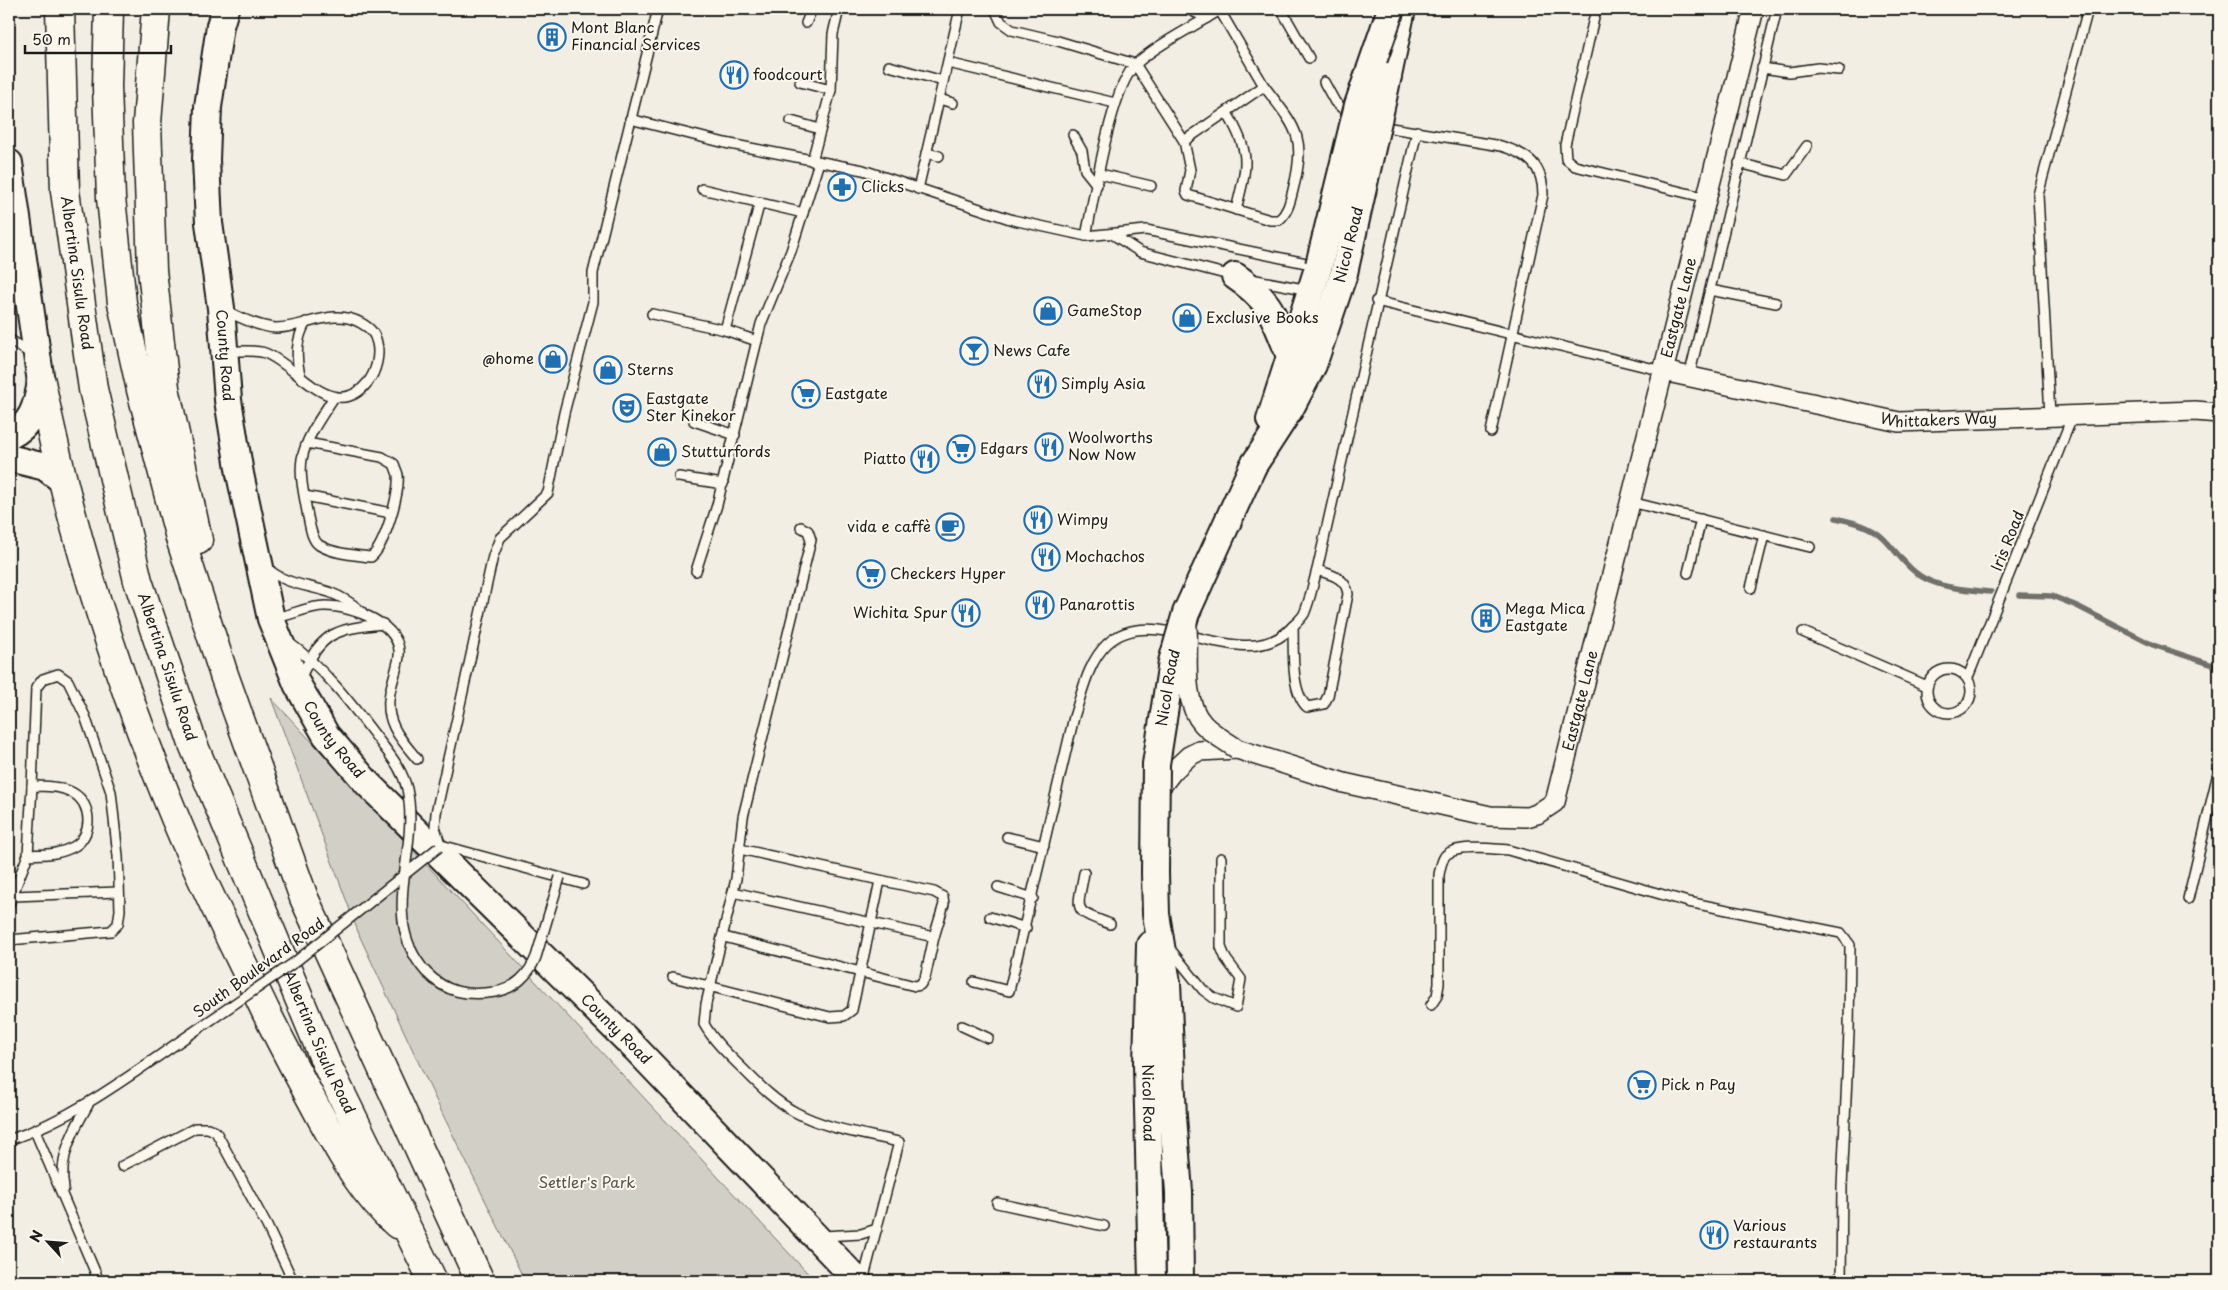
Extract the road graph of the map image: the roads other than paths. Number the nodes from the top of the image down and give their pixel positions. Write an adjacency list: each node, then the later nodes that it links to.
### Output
1 (60, 9): 161 (highway, Albertina Sisulu Road)
2 (109, 9): 111 (highway)
3 (156, 9): 111 (highway)
4 (224, 9): 65 (main road, County Road)
5 (658, 9): 36 (lane)
6 (812, 9): 20 (lane)
7 (839, 9): 31 (lane)
8 (960, 9): 22 (lane)
9 (995, 9): 23 (lane)
10 (1188, 9): 19 (lane)
11 (1281, 9): 21 (lane)
12 (1391, 9): 59 (main road, Nicol Road, bridge)
13 (1402, 9): 59 (main road, Nicol Road, bridge)
14 (1596, 9): 53 (lane)
15 (1754, 9): 53 (street, Eastgate Lane)
16 (1777, 9): 25 (lane)
17 (2088, 9): 80 (lane)
18 (1219, 10): 19 (lane); 30 (lane)
19 (1207, 18): 23 (lane)
20 (806, 23)
21 (1309, 58)
22 (948, 63): 28 (lane); 34 (lane)
23 (1135, 64): 34 (lane); 41 (lane)
24 (889, 66): 28 (lane)
25 (1762, 68): 26 (lane); 47 (lane)
26 (1839, 70)
27 (800, 82): 31 (lane)
28 (943, 82): 32 (lane)
29 (1324, 82): 39 (lane)
30 (1264, 86): 35 (lane); 55 (lane)
31 (831, 90): 38 (lane)
32 (939, 99): 33 (lane); 43 (lane)
33 (953, 103)
34 (1115, 103): 48 (lane)
35 (1227, 113): 41 (lane); 55 (lane)
36 (630, 119): 45 (lane); 121 (lane)
37 (791, 121): 38 (lane)
38 (820, 129): 45 (lane)
39 (1417, 131): 63 (lane); 69 (lane)
40 (1073, 135): 49 (lane)
41 (1184, 141): 55 (lane)
42 (1806, 146): 47 (lane)
43 (926, 153): 44 (lane); 52 (lane)
44 (939, 156)
45 (815, 161): 52 (lane); 56 (lane)
46 (9, 163): 74 (main road)
47 (1739, 163): 61 (lane)
48 (1100, 174): 49 (lane); 50 (lane)
49 (1097, 185): 58 (lane)
50 (1151, 186)
51 (702, 189): 54 (lane)
52 (918, 189): 58 (lane)
53 (1707, 198): 75 (street, Eastgate Lane)
54 (760, 202): 56 (lane); 68 (lane)
55 (1236, 210)
56 (803, 213): 71 (lane)
57 (1112, 234): 58 (lane); 59 (lane); 60 (lane)
58 (1086, 236)
59 (1331, 269): 62 (main road, Nicol Road)
60 (1235, 276): 62 (lane); 73 (main road)
61 (1710, 290): 64 (lane); 76 (lane)
62 (1323, 295): 73 (main road, Nicol Road); 88 (main road, Nicol Road)
63 (1376, 301): 69 (lane); 100 (lane)
64 (1776, 304)
65 (221, 308): 67 (lane); 72 (main road, County Road)
66 (652, 314): 68 (lane)
67 (306, 322): 77 (lane); 78 (lane)
68 (725, 330): 71 (lane)
69 (1512, 334): 75 (lane); 83 (lane)
70 (9, 339): 74 (lane)
71 (757, 341): 84 (lane)
72 (223, 351): 77 (lane); 99 (main road, County Road)
73 (1290, 356): 88 (main road, Nicol Road)
74 (40, 370): 85 (main road); 90 (highway)
75 (1663, 371): 76 (street, Whittakers Way); 93 (street, Eastgate Lane)
76 (1690, 377): 80 (street, Whittakers Way)
77 (301, 378): 78 (lane)
78 (334, 397): 86 (lane)
79 (2219, 414): 81 (street, Whittakers Way)
80 (2050, 415): 81 (street, Whittakers Way)
81 (2073, 415): 112 (lane, Iris Road)
82 (694, 421): 84 (lane)
83 (1491, 432)
84 (735, 435): 91 (lane)
85 (9, 436)
86 (307, 443): 92 (lane); 94 (lane)
87 (9, 458): 90 (main road)
88 (1254, 466): 104 (main road, Nicol Road, bridge)
89 (679, 477): 91 (lane)
90 (62, 480): 161 (highway)
91 (723, 484): 101 (lane)
92 (305, 496): 94 (lane); 94 (lane)
93 (1631, 502): 95 (lane); 115 (street, Eastgate Lane)
94 (391, 513)
95 (1701, 520): 97 (lane); 102 (lane)
96 (801, 527): 123 (lane)
97 (1764, 535): 98 (lane); 103 (lane)
98 (1810, 547)
99 (258, 560): 105 (lane); 107 (main road, County Road)
100 (1317, 570): 108 (lane); 108 (lane)
101 (696, 571)
102 (1688, 573)
103 (1752, 588)
104 (1186, 613): 115 (street, Eastgate Lane, bridge); 119 (main road, Nicol Road, bridge)
105 (366, 616): 106 (lane); 107 (lane)
106 (383, 624): 110 (lane); 116 (lane)
107 (274, 626): 110 (lane); 113 (main road, County Road)
108 (1293, 626): 122 (lane)
109 (1803, 632): 114 (lane)
110 (310, 658): 113 (lane); 127 (lane, bridge)
111 (224, 675): 165 (highway)
112 (1968, 678): 114 (lane); 114 (lane)
113 (297, 684): 160 (main road, County Road)
114 (1927, 686)
115 (1237, 749): 119 (street)
116 (417, 759)
117 (2219, 769): 135 (lane)
118 (32, 786): 124 (lane); 124 (lane); 131 (lane)
119 (1156, 794): 141 (main road, Nicol Road, bridge)
120 (1007, 836): 122 (lane)
121 (440, 846): 127 (lane); 152 (lane, South Boulevard Road, bridge)
122 (1044, 846): 134 (lane)
123 (740, 849): 128 (lane); 132 (lane)
124 (28, 855): 133 (lane)
125 (1222, 858): 141 (lane)
126 (1084, 873): 139 (lane)
127 (560, 877): 129 (lane)
128 (880, 881): 138 (lane); 143 (lane)
129 (583, 884)
130 (998, 888): 134 (lane)
131 (118, 892): 133 (lane); 144 (lane)
132 (734, 892): 138 (lane); 142 (lane)
133 (13, 896): 136 (lane)
134 (1033, 898): 140 (lane)
135 (2188, 899)
136 (9, 904)
137 (990, 917): 140 (lane)
138 (870, 924): 143 (lane); 145 (lane)
139 (1110, 924)
140 (1026, 928): 147 (lane)
141 (1159, 931): 168 (main road, Nicol Road); 169 (main road, Nicol Road)
142 (724, 937): 145 (lane); 148 (lane)
143 (934, 937): 145 (lane)
144 (9, 940)
145 (860, 972): 148 (lane)
146 (674, 977): 148 (lane)
147 (974, 982)
148 (711, 988): 159 (lane)
149 (1431, 1004): 170 (lane)
150 (962, 1026): 151 (lane)
151 (988, 1038)
152 (88, 1104): 153 (lane, South Boulevard Road); 157 (lane)
153 (35, 1131): 154 (lane, South Boulevard Road); 157 (lane)
154 (9, 1140)
155 (122, 1166): 163 (lane)
156 (997, 1203): 158 (lane)
157 (67, 1205): 162 (lane)
158 (1104, 1226)
159 (876, 1229): 160 (lane); 167 (lane)
160 (813, 1235): 166 (main road, County Road)
161 (411, 1236): 164 (highway, Albertina Sisulu Road)
162 (99, 1281)
163 (293, 1281)
164 (433, 1281)
165 (480, 1281)
166 (858, 1281)
167 (863, 1281)
168 (1152, 1281)
169 (1180, 1281)
170 (1841, 1281)

